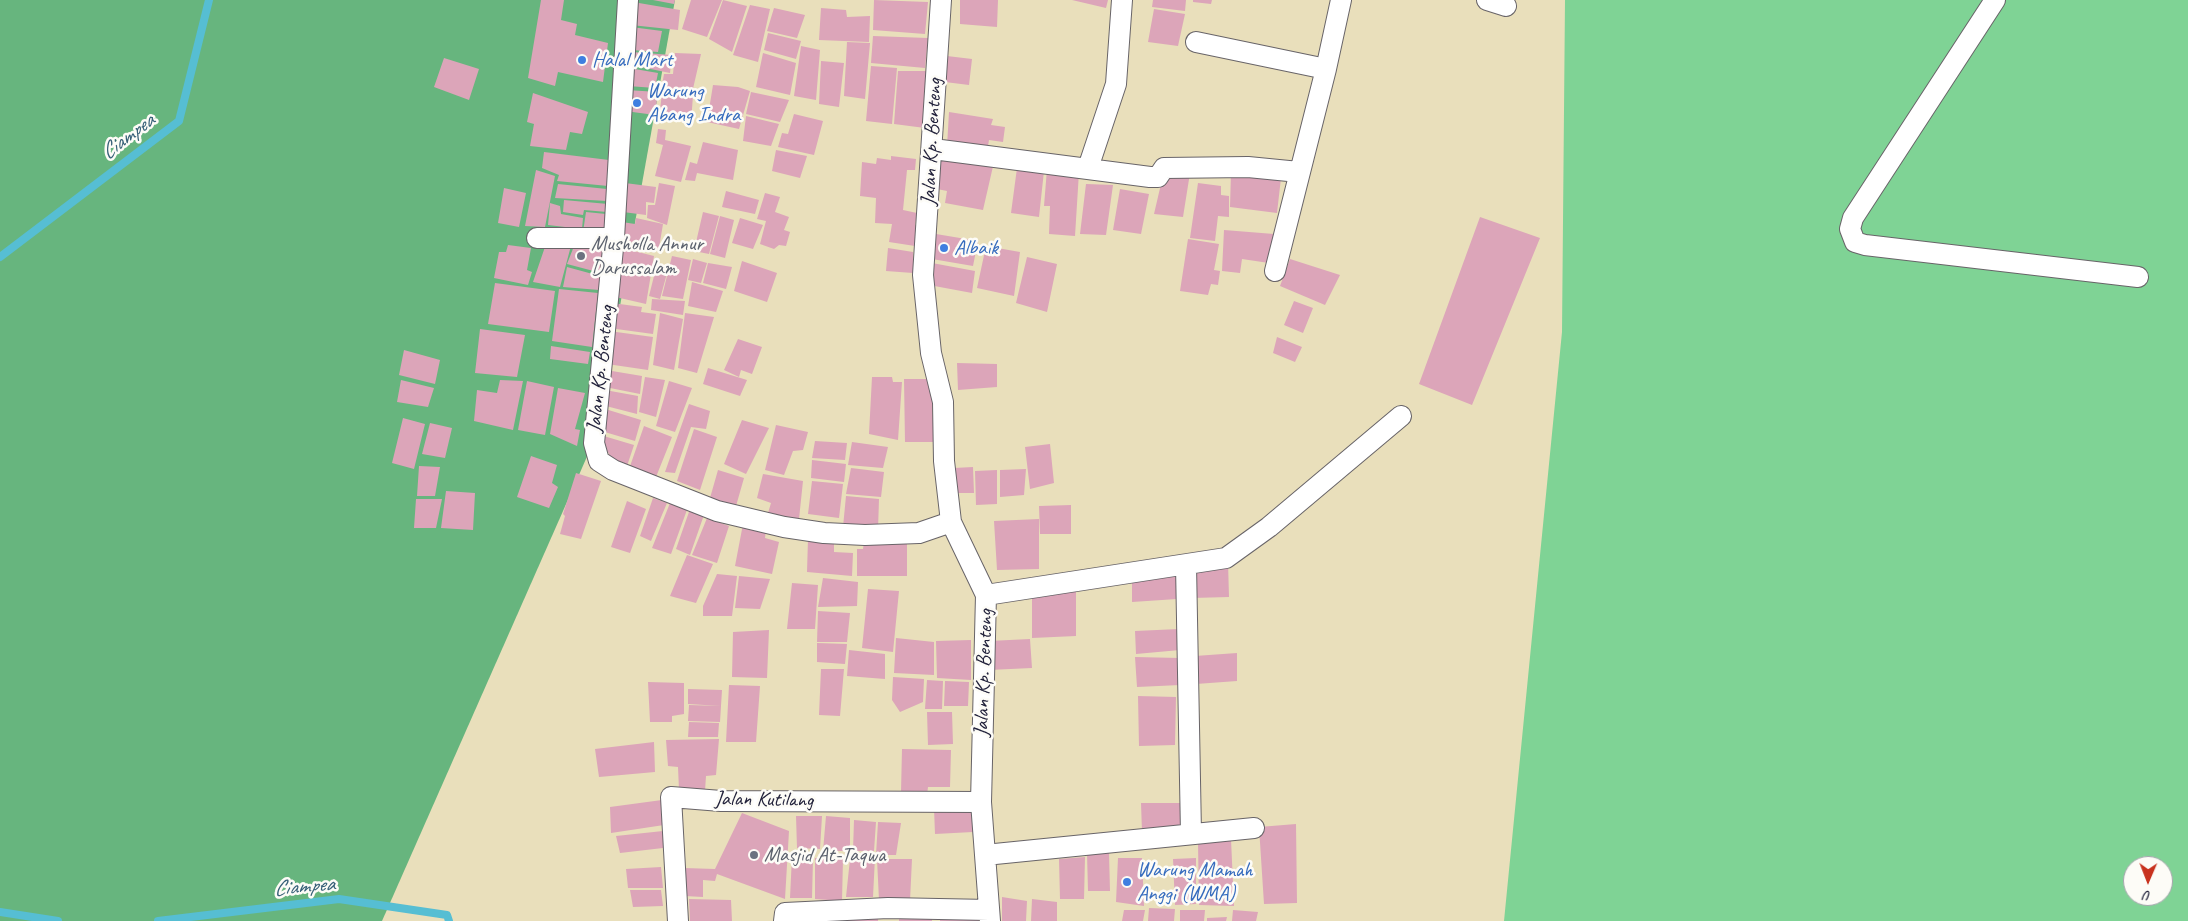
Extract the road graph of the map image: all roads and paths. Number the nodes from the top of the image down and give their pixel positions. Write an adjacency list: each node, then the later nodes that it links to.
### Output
1 (628, 0): 14 (street, Jalan Kp. Benteng)
2 (941, 0): 10 (street, Jalan Kp. Benteng)
3 (1122, 0): 11 (street)
4 (1342, 0): 9 (street)
5 (1487, 0): 7 (street)
6 (1995, 0): 16 (street)
7 (1506, 6)
8 (1196, 42): 9 (street)
9 (1326, 70): 12 (street)
10 (933, 149): 11 (street); 18 (street, Jalan Kp. Benteng)
11 (1088, 168): 12 (street)
12 (1299, 172): 15 (street)
13 (537, 238): 14 (street)
14 (614, 238): 18 (street, Jalan Kp. Benteng)
15 (1275, 271)
16 (2138, 277)
17 (1401, 416): 19 (street)
18 (951, 522): 20 (street, Jalan Kp. Benteng)
19 (1186, 565): 20 (street); 23 (street)
20 (986, 595): 21 (street, Jalan Kp. Benteng)
21 (981, 802): 24 (street, Jalan Kp. Benteng); 27 (street, Jalan Kutilang)
22 (1254, 828): 23 (street)
23 (1191, 834): 24 (street)
24 (985, 854): 26 (street, Jalan Kp. Benteng)
25 (888, 914): 26 (street); 28 (street)
26 (989, 915)
27 (678, 921)
28 (784, 921)

